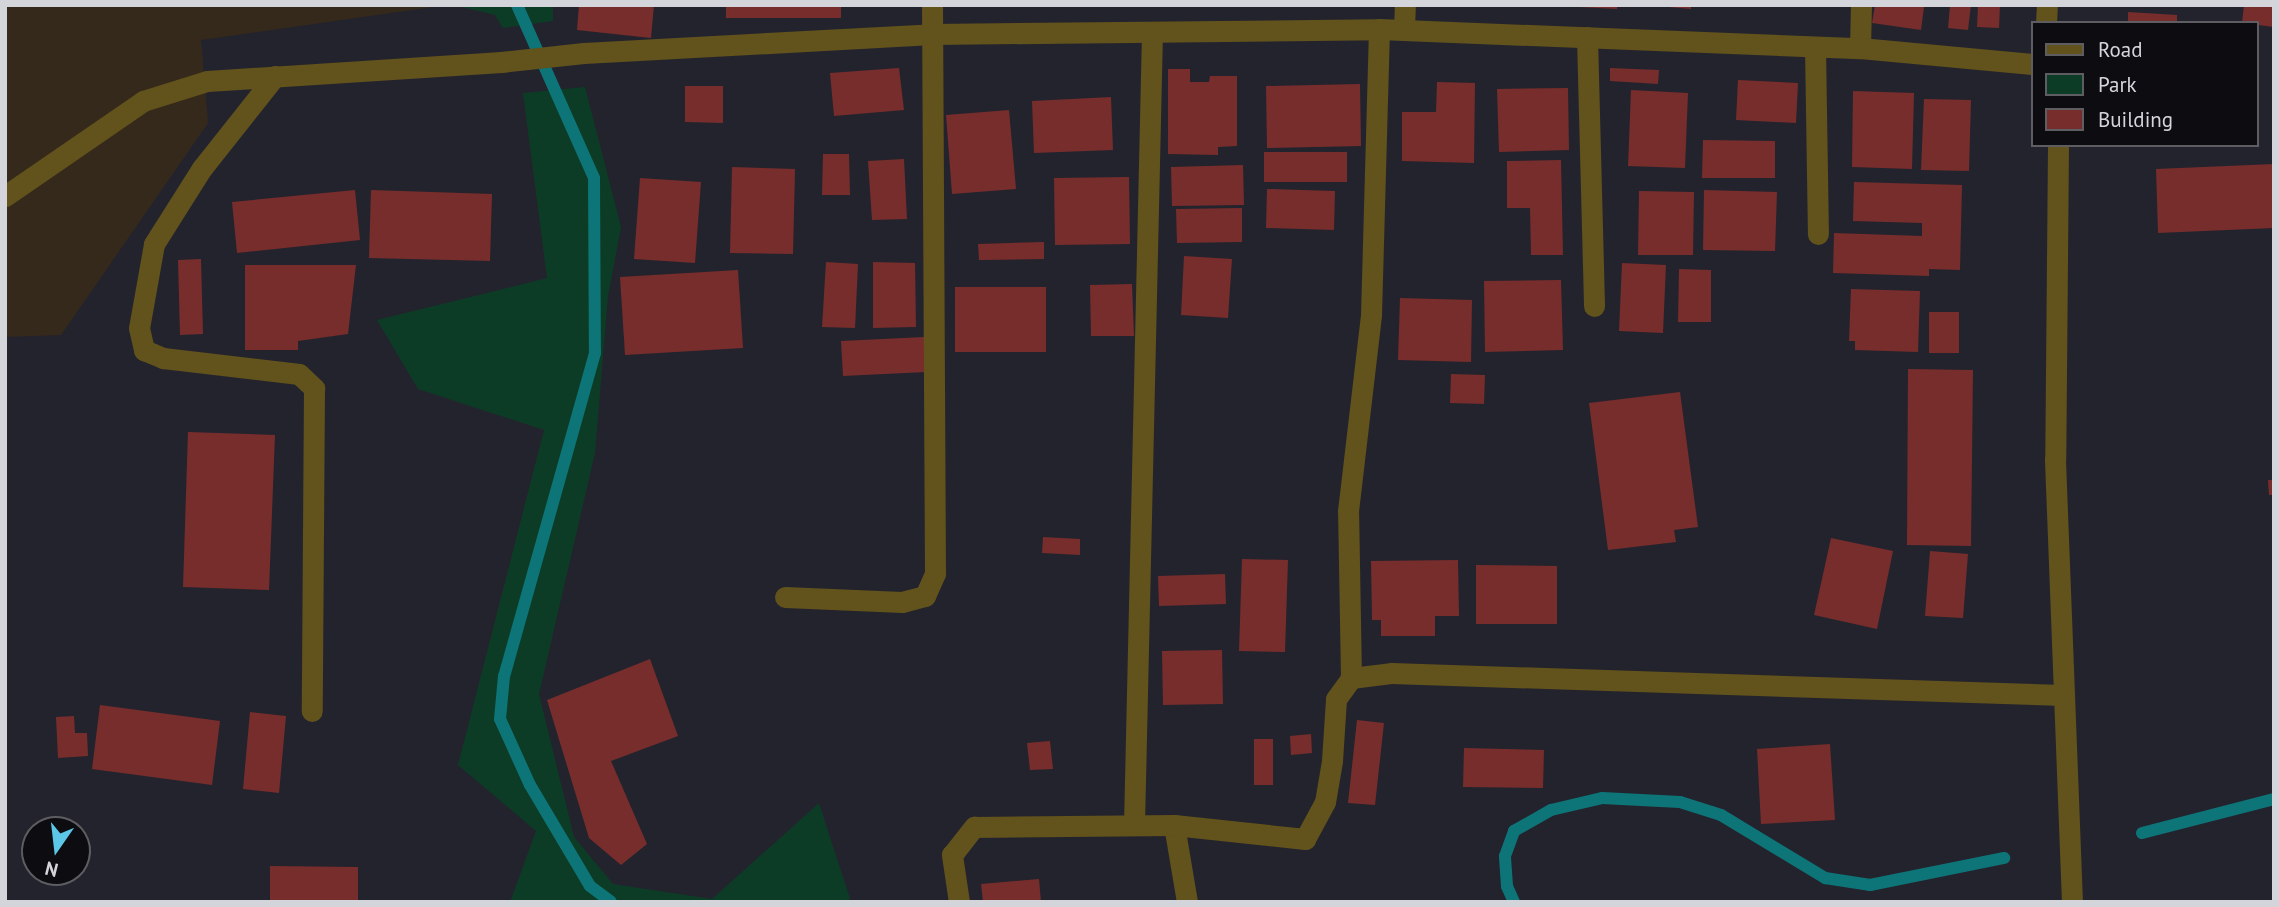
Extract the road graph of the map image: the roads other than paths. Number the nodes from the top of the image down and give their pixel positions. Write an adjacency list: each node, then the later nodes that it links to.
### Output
1 (932, 5): 7 (street)
2 (1405, 5): 5 (street)
3 (1861, 5): 10 (street)
4 (1379, 29): 5 (street); 6 (street); 18 (street)
5 (1404, 30): 8 (street)
6 (1152, 33): 7 (street); 21 (street)
7 (932, 34): 12 (street); 17 (street)
8 (1587, 37): 9 (street); 16 (street)
9 (1815, 47): 10 (street); 15 (street)
10 (1860, 48): 11 (street)
11 (2030, 64)
12 (275, 76): 14 (street); 20 (street)
13 (2058, 147): 19 (street)
14 (5, 196)
15 (1818, 234)
16 (1594, 306)
17 (785, 597)
18 (1351, 678): 19 (street); 22 (street)
19 (2063, 695): 25 (street)
20 (312, 711)
21 (1134, 825): 22 (street); 23 (street)
22 (1174, 825): 24 (street)
23 (959, 902)
24 (1187, 902)
25 (2072, 902)

